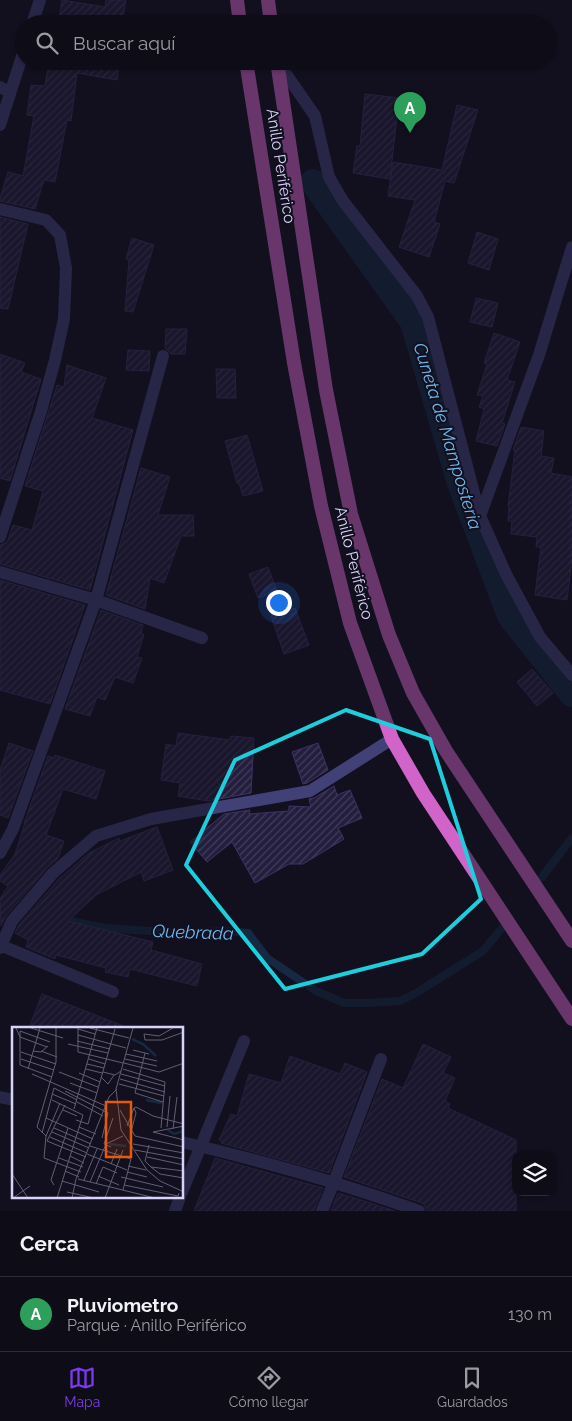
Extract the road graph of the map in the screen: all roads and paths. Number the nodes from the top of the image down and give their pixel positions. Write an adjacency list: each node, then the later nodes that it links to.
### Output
1 (40, 0): 4 (street)
2 (237, 0): 5 (highway)
3 (268, 0): 6 (highway)
4 (35, 15)
5 (239, 15)
6 (270, 15)
7 (15, 68): 11 (street)
8 (247, 70): 22 (highway, Anillo Periférico)
9 (278, 70): 24 (highway, Anillo Periférico)
10 (283, 70): 16 (street)
11 (5, 89): 12 (street)
12 (0, 125)
13 (0, 209): 17 (street)
14 (572, 247): 16 (street)
15 (163, 356): 19 (street)
16 (480, 516): 21 (street)
17 (0, 536)
18 (0, 572): 19 (street)
19 (96, 600): 20 (street); 23 (street)
20 (202, 638)
21 (571, 669)
22 (392, 739): 25 (street); 27 (highway, Anillo Periférico)
23 (0, 853)
24 (572, 941)
25 (0, 947): 26 (street)
26 (113, 992)
27 (572, 1019)
28 (244, 1041): 31 (street)
29 (381, 1059): 32 (street)
30 (184, 1142): 31 (street)
31 (200, 1146): 32 (street); 33 (street)
32 (334, 1182): 36 (street); 37 (street)
33 (184, 1187)
34 (180, 1198): 35 (street)
35 (175, 1211)
36 (322, 1211)
37 (419, 1211)

